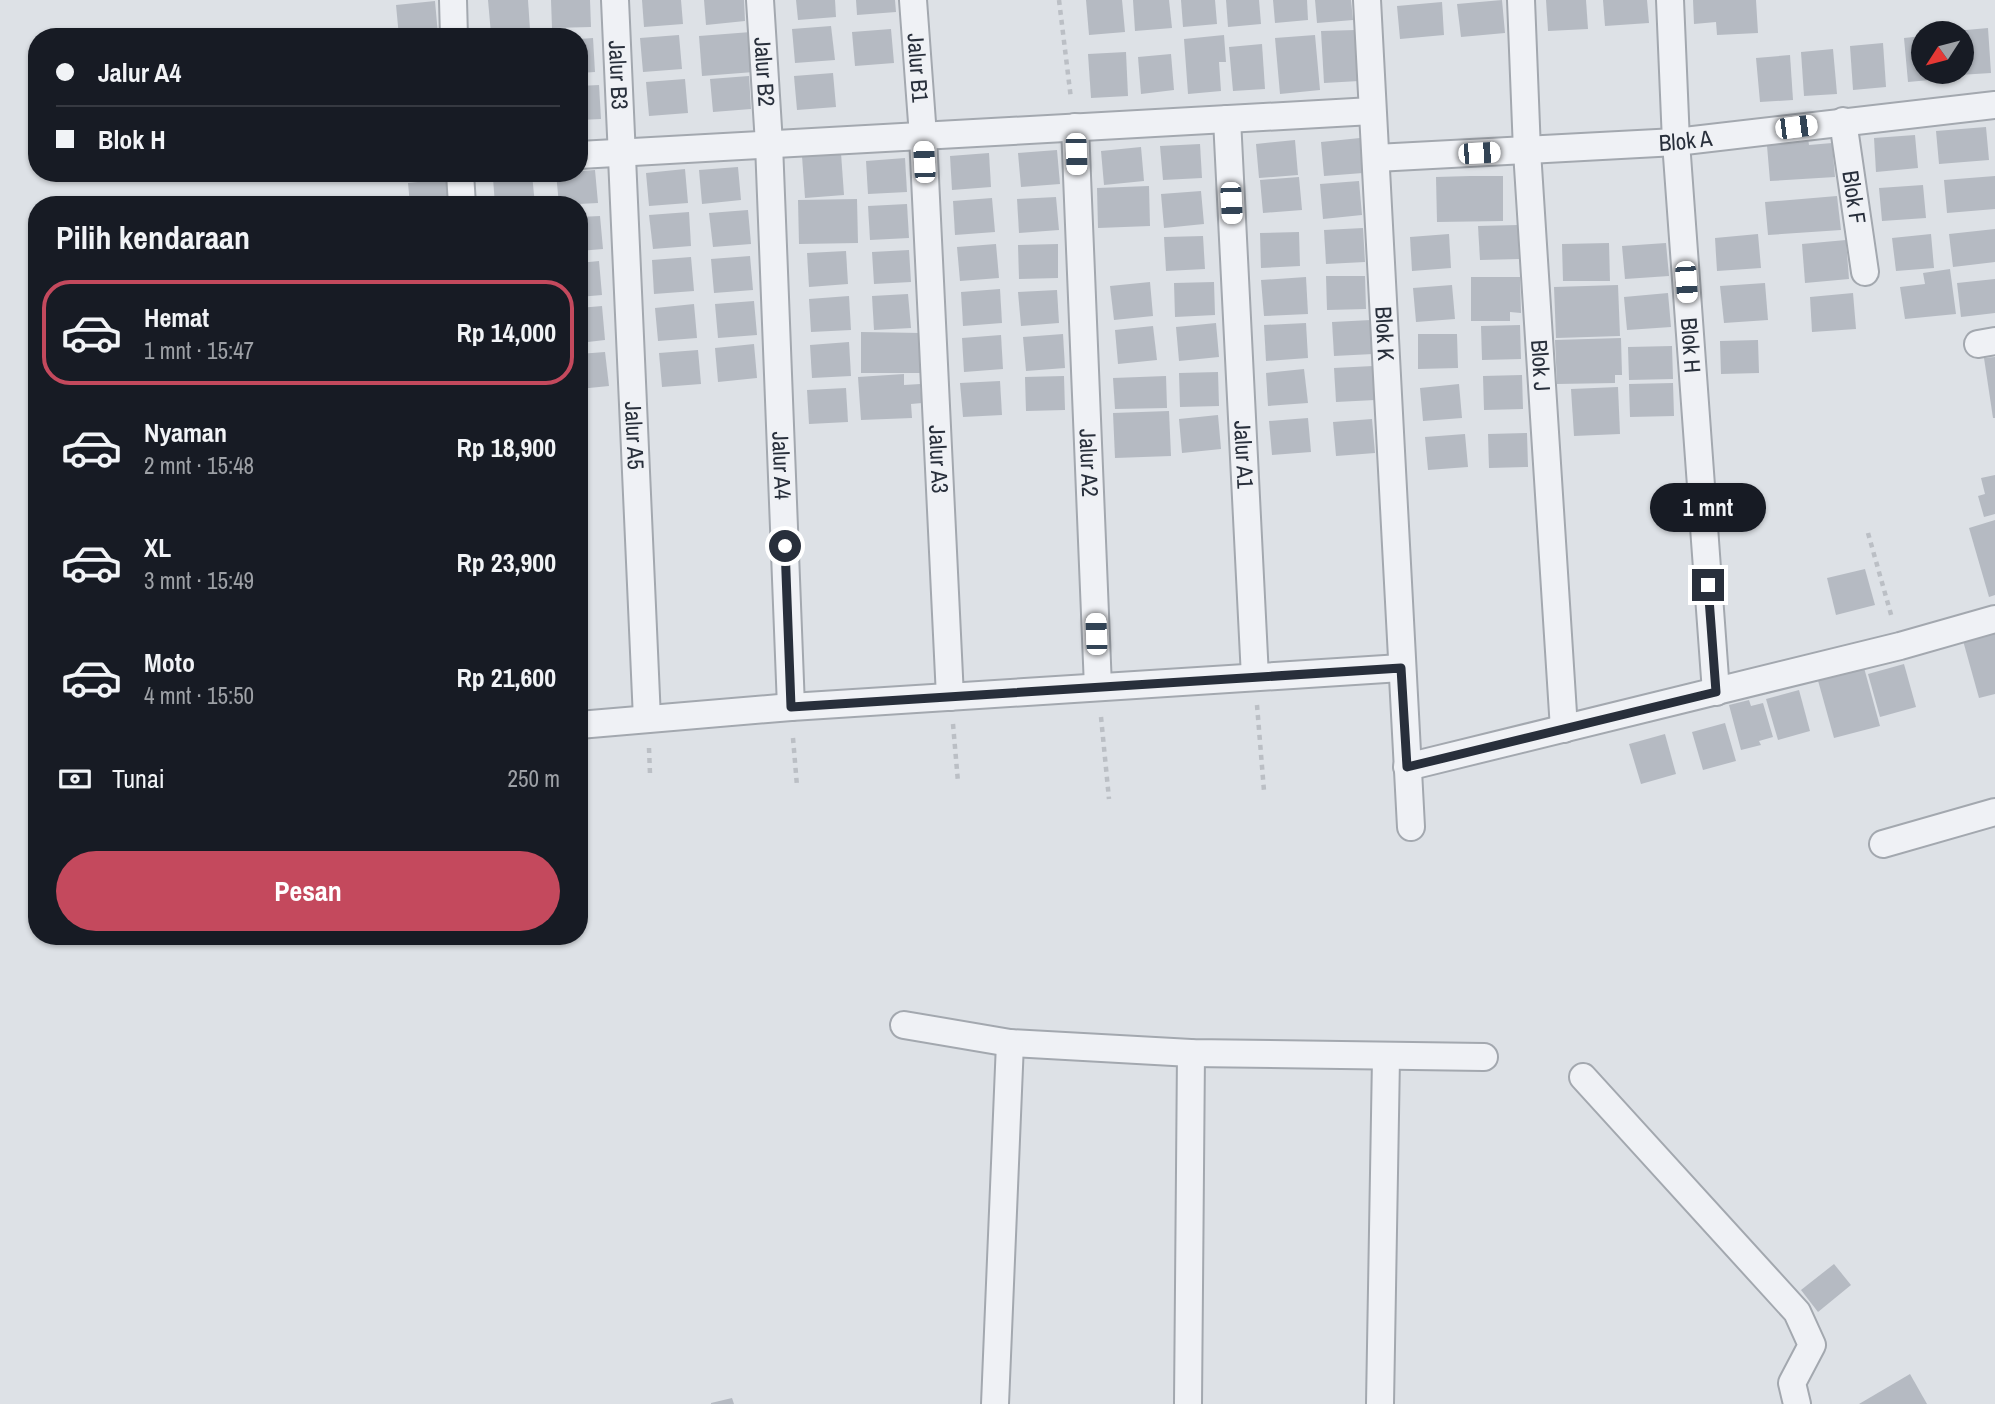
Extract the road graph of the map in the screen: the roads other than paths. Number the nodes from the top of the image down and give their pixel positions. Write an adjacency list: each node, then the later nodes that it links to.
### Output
1 (453, 0): 8 (street)
2 (615, 0): 17 (street, Jalur B3)
3 (760, 0): 16 (street, Jalur B2)
4 (913, 0): 14 (street, Jalur B1)
5 (1367, 0): 10 (street, Blok K)
6 (1521, 0): 18 (street, Blok J)
7 (1670, 0): 15 (street, Blok H)
8 (454, 28)
9 (1995, 106): 12 (street, Blok A)
10 (1373, 111): 11 (street); 20 (street, Blok K)
11 (1227, 119): 13 (street); 24 (street, Jalur A1)
12 (1843, 121): 15 (street, Blok A); 21 (street, Blok F)
13 (1075, 127): 14 (street); 25 (street, Jalur A2)
14 (923, 135): 16 (street); 27 (street, Jalur A3)
15 (1676, 142): 18 (street, Blok A); 26 (street, Blok H)
16 (769, 144): 17 (street); 28 (street, Jalur A4)
17 (623, 151): 19 (street); 29 (street, Jalur A5)
18 (1527, 151): 20 (street, Blok A); 31 (street, Blok J)
19 (588, 154)
20 (1376, 158): 23 (street, Blok K)
21 (1865, 272)
22 (1995, 619): 26 (street)
23 (1401, 668): 24 (street); 32 (street, Blok K)
24 (1255, 677): 25 (street)
25 (1098, 687): 27 (street)
26 (1716, 692): 31 (street)
27 (950, 697): 28 (street)
28 (791, 707): 29 (street)
29 (647, 719): 30 (street)
30 (588, 724)
31 (1564, 729): 32 (street)
32 (1407, 767): 34 (street, Blok K)
33 (1995, 812): 35 (street)
34 (1411, 827)
35 (1883, 844)
36 (904, 1025): 37 (street)
37 (1010, 1043): 38 (street); 42 (street)
38 (1191, 1053): 40 (street); 43 (street)
39 (1484, 1057): 40 (street)
40 (1386, 1058): 44 (street)
41 (1583, 1077): 45 (street)
42 (995, 1404)
43 (1188, 1404)
44 (1380, 1404)
45 (1797, 1404)

